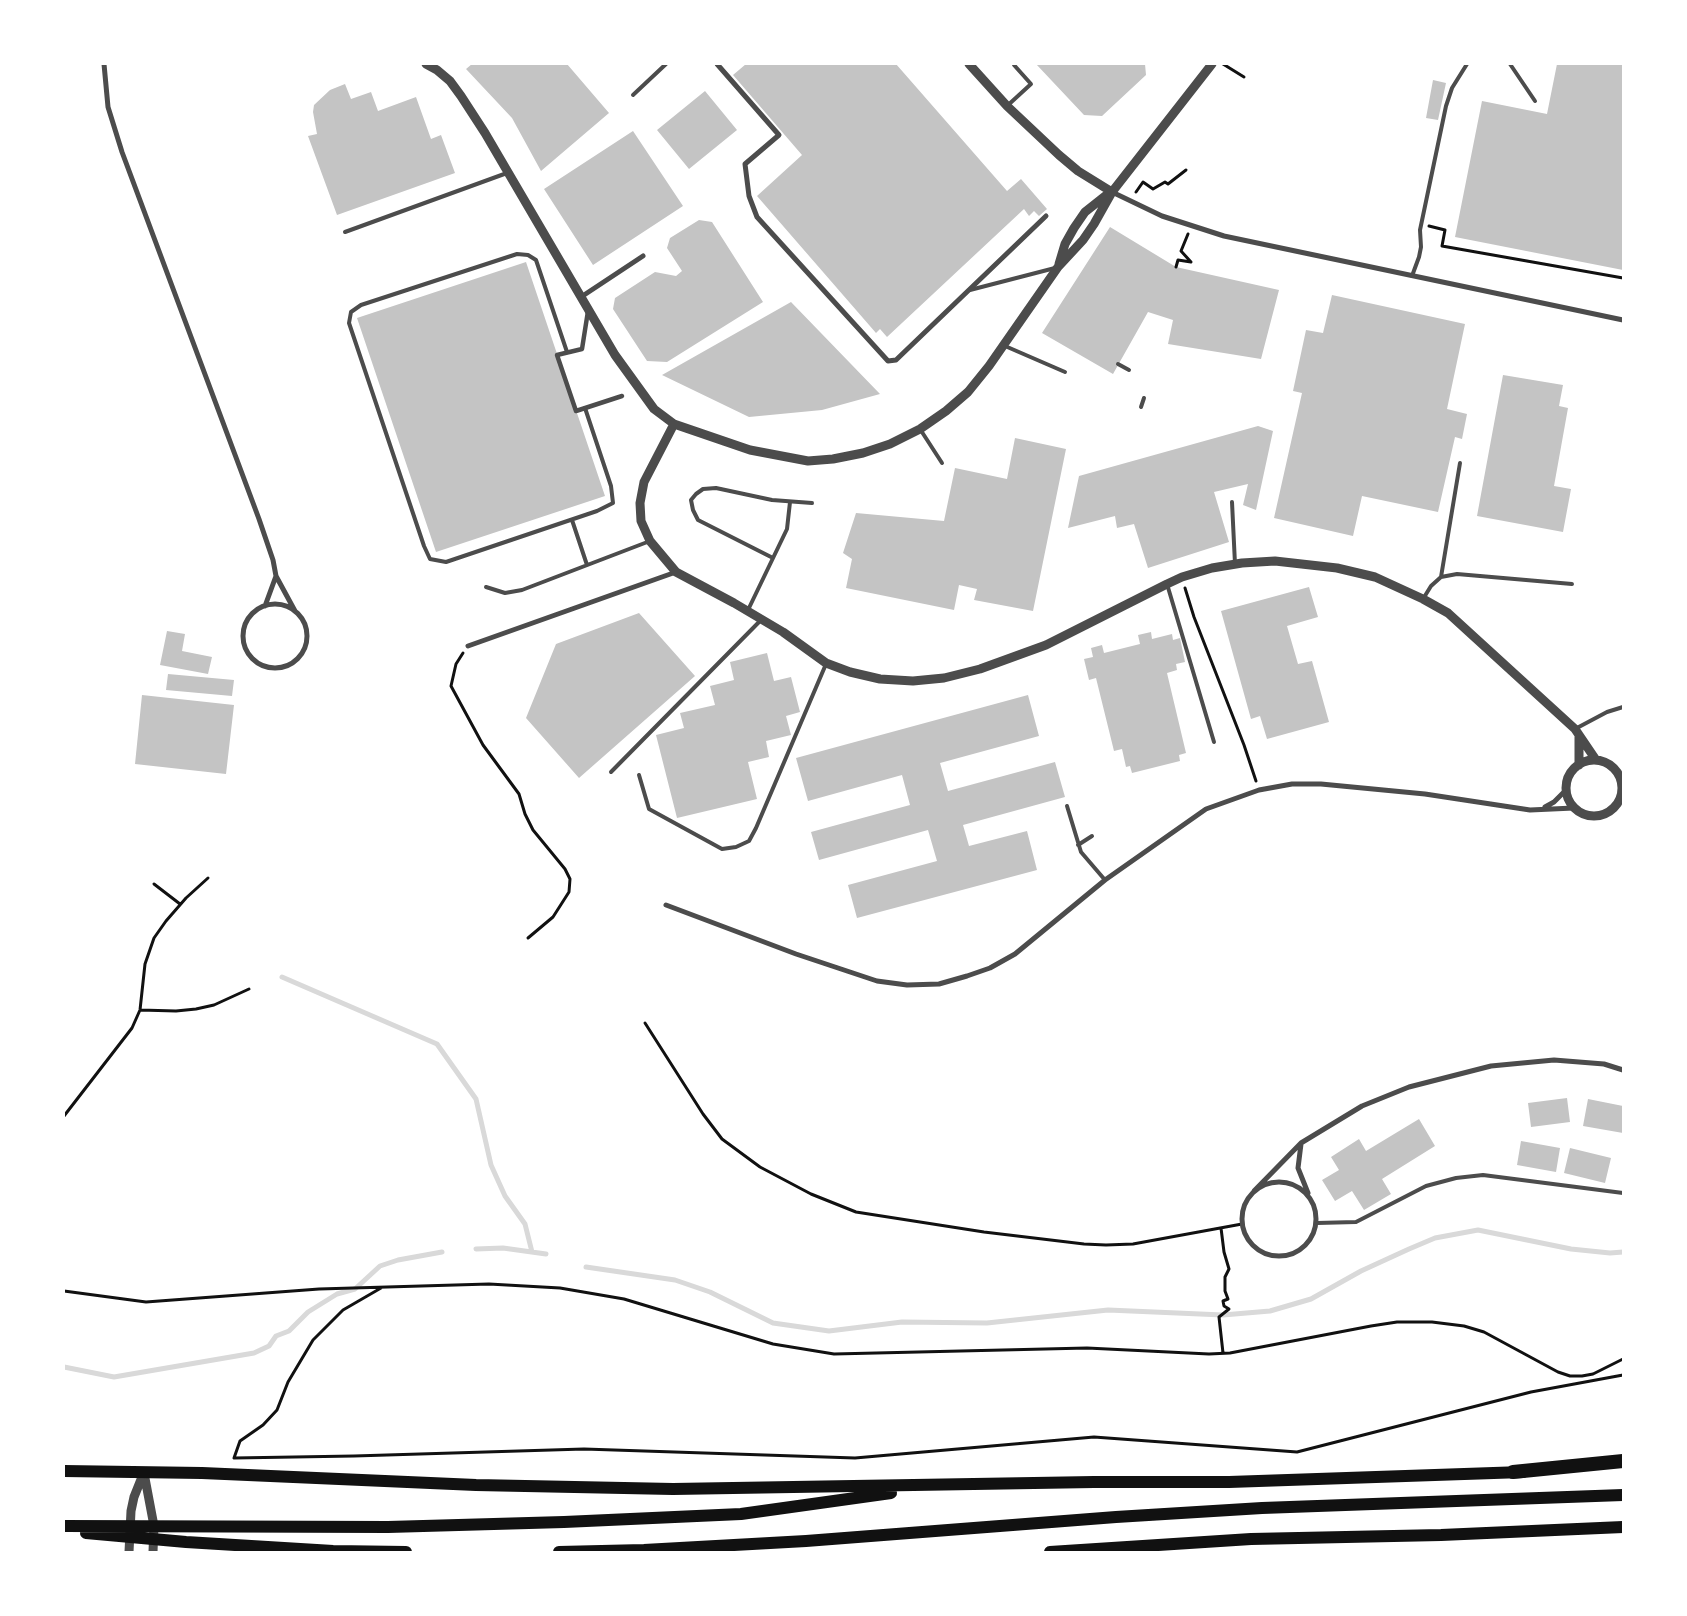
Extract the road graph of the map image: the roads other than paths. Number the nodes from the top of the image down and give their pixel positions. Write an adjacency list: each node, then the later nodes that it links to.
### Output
1 (104, 64): 46 (street)
2 (426, 64): 13 (street)
3 (666, 64): 10 (lane)
4 (717, 64): 20 (street)
5 (969, 64): 12 (street)
6 (1212, 64): 14 (street)
7 (1467, 64): 19 (lane)
8 (1510, 64): 11 (lane)
9 (1014, 65): 12 (lane)
10 (633, 95)
11 (1536, 101)
12 (1007, 106): 14 (street)
13 (508, 172): 16 (lane); 21 (street)
14 (1112, 192): 18 (street); 18 (street); 19 (street)
15 (1046, 216): 20 (street)
16 (345, 232)
17 (643, 256): 21 (street)
18 (1058, 267): 20 (lane); 24 (street)
19 (1412, 276): 23 (street)
20 (968, 290)
21 (581, 298): 22 (street)
22 (588, 310): 25 (street); 33 (street)
23 (1623, 320)
24 (1003, 345): 28 (lane); 34 (street)
25 (567, 352): 32 (street); 40 (lane)
26 (1118, 364): 27 (lane)
27 (1129, 370)
28 (1065, 372)
29 (622, 396): 32 (street)
30 (1144, 398): 31 (lane)
31 (1141, 407)
32 (586, 408): 40 (lane)
33 (674, 424): 34 (street); 41 (street)
34 (920, 429): 35 (lane)
35 (942, 463)
36 (1460, 464): 47 (lane)
37 (790, 502): 39 (lane); 42 (lane); 42 (lane)
38 (1232, 502): 43 (lane)
39 (812, 503)
40 (572, 520): 44 (lane)
41 (650, 541): 44 (lane); 45 (street)
42 (773, 558): 53 (lane)
43 (1235, 564): 48 (street); 51 (street)
44 (587, 565): 50 (lane)
45 (676, 572): 53 (street); 56 (street)
46 (276, 576): 52 (street); 54 (street)
47 (1441, 578): 49 (lane); 51 (lane)
48 (1167, 584): 57 (street); 60 (lane)
49 (1572, 584)
50 (486, 587)
51 (1422, 599): 59 (street)
52 (265, 606): 54 (street); 54 (street)
53 (748, 610): 55 (street)
54 (295, 611)
55 (762, 619): 57 (street); 63 (lane)
56 (468, 646)
57 (826, 663): 64 (lane)
58 (1623, 707): 59 (lane)
59 (1577, 731): 61 (street); 62 (street)
60 (1214, 742)
61 (1596, 760): 62 (street); 65 (street)
62 (1579, 765): 66 (street)
63 (611, 772)
64 (639, 775)
65 (1621, 777): 67 (street)
66 (1566, 790): 69 (street); 70 (street)
67 (1622, 797): 69 (street)
68 (1067, 806): 72 (lane)
69 (1574, 808): 70 (street)
70 (1538, 810): 73 (street)
71 (1092, 836): 72 (lane)
72 (1078, 844): 73 (lane)
73 (1105, 880): 74 (street)
74 (666, 905)
75 (1623, 1070): 76 (street)
76 (1302, 1143): 77 (street); 78 (street)
77 (1254, 1191): 78 (street); 80 (street)
78 (1308, 1194): 80 (street)
79 (1623, 1194): 80 (lane)
80 (1317, 1223)
81 (1623, 1461): 85 (highway)
82 (1623, 1467): 85 (highway)
83 (64, 1471): 84 (highway)
84 (144, 1472): 86 (highway); 91 (street); 92 (street)
85 (1513, 1472): 86 (highway)
86 (951, 1485): 88 (highway)
87 (1623, 1495): 94 (highway)
88 (64, 1526)
89 (1623, 1527): 95 (highway)
90 (64, 1531): 93 (highway)
91 (129, 1552)
92 (152, 1552)
93 (406, 1552)
94 (559, 1552)
95 (1050, 1552)

